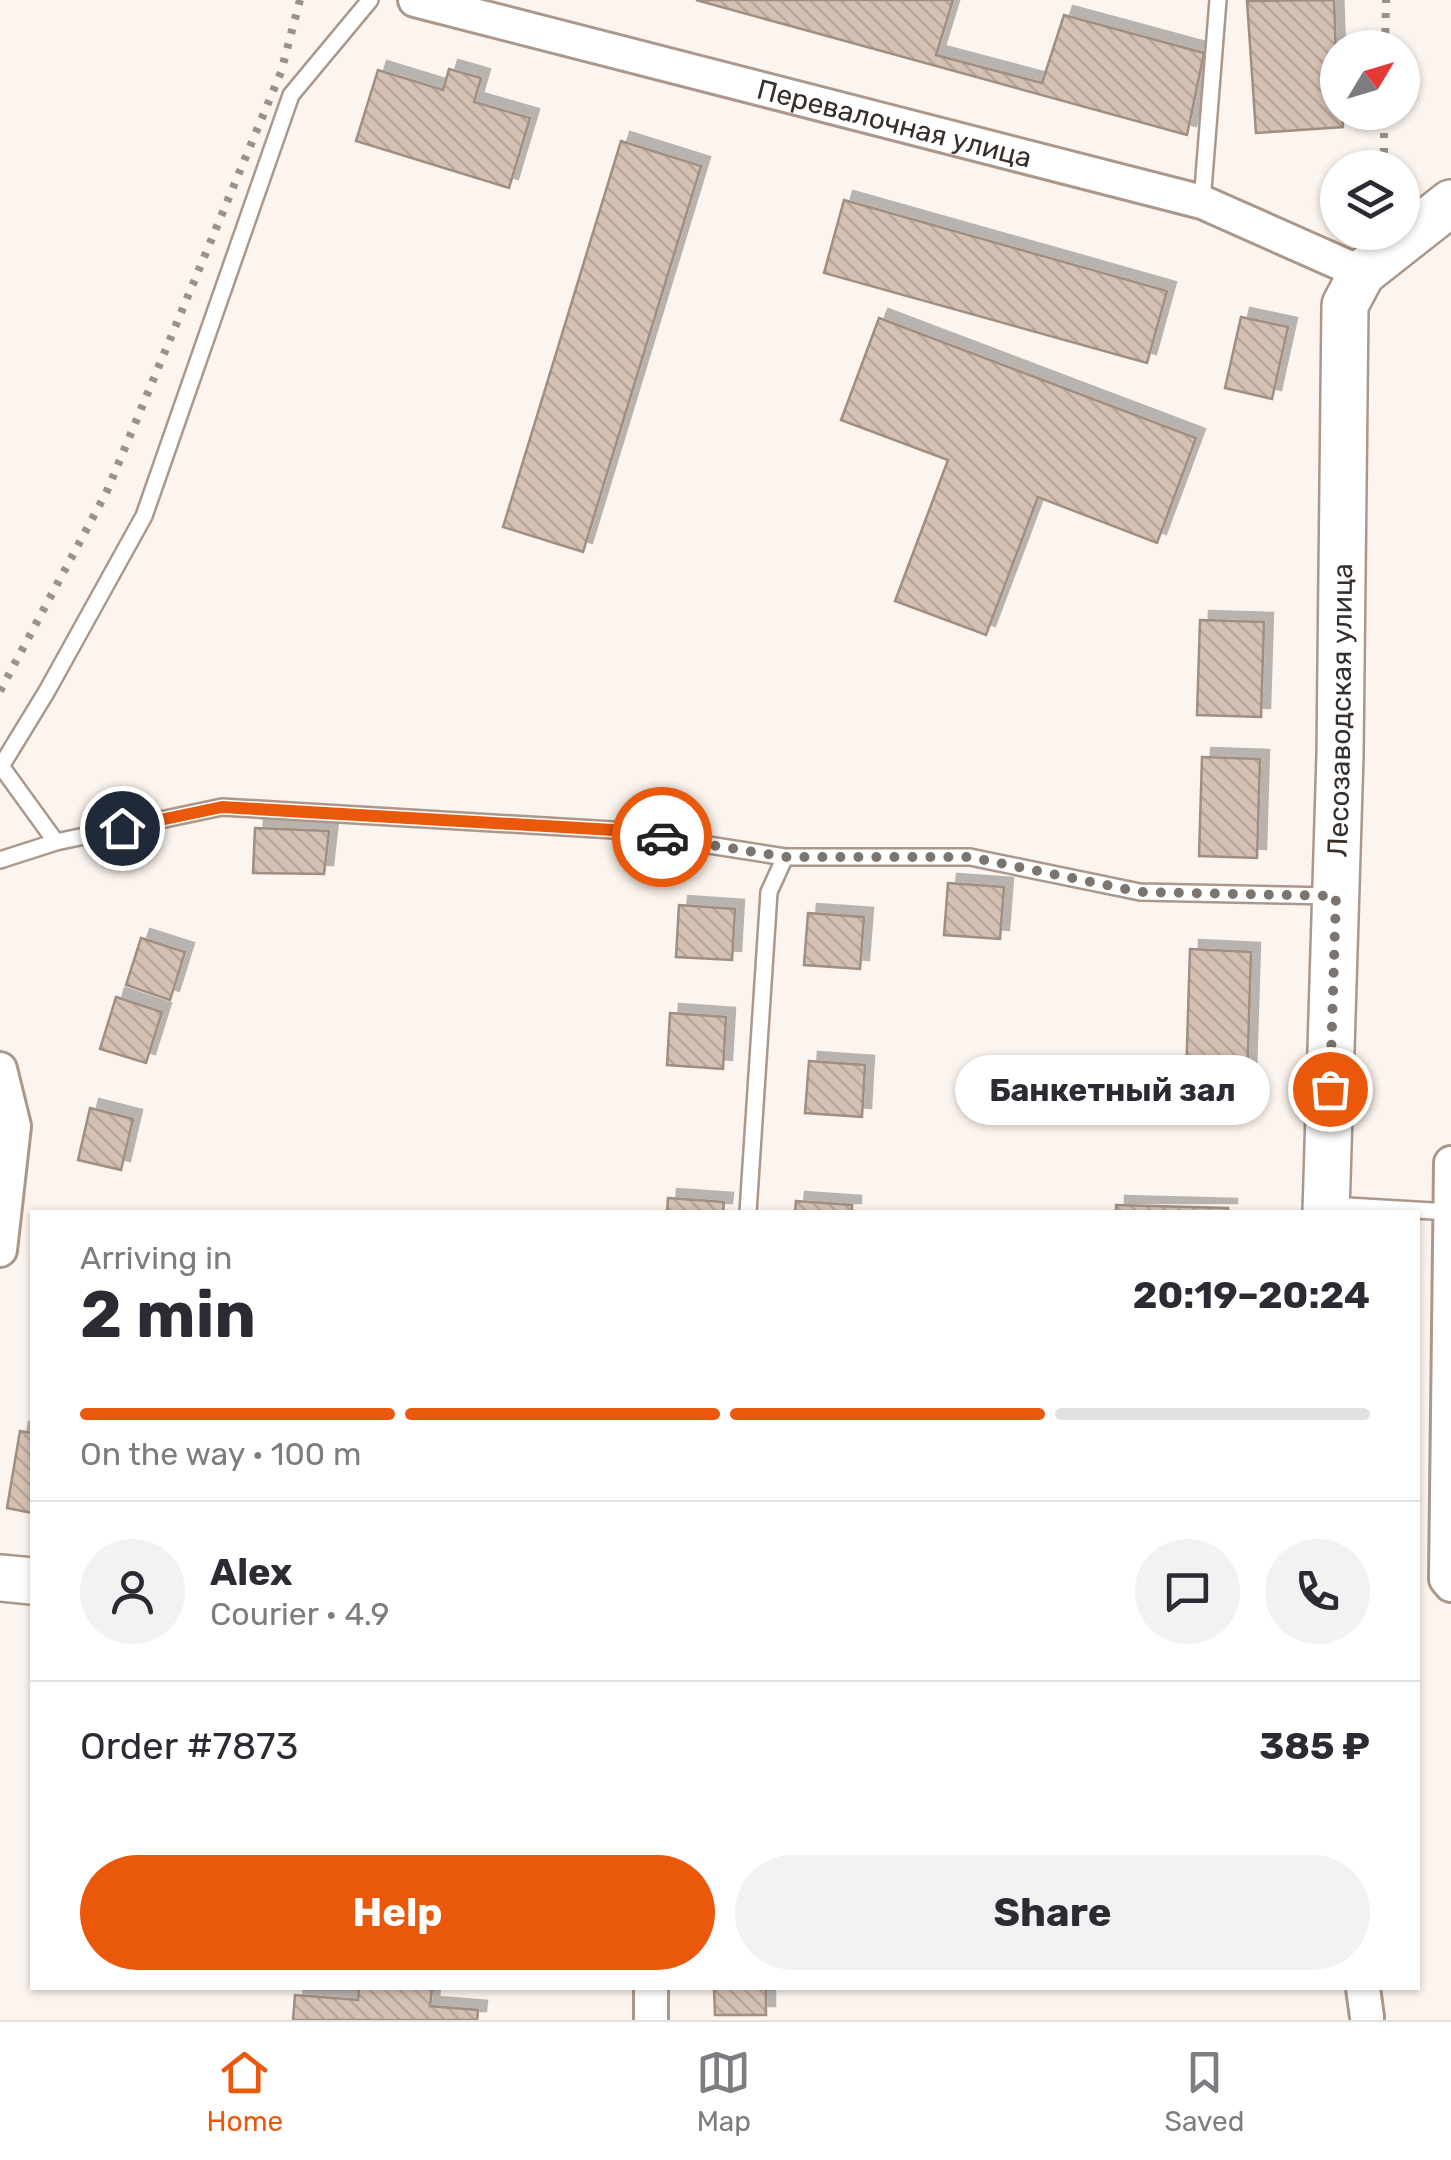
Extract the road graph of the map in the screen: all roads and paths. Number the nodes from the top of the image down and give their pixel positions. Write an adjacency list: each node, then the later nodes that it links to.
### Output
1 (370, 0): 7 (lane)
2 (415, 0): 4 (street, Перевалочная улица)
3 (1218, 0): 4 (lane)
4 (1202, 202): 6 (street, Перевалочная улица)
5 (1451, 203): 6 (street)
6 (1362, 273): 11 (street, Лесозаводская улица)
7 (1, 767): 8 (lane)
8 (56, 842): 9 (lane); 10 (lane)
9 (785, 857): 11 (lane); 15 (lane)
10 (0, 860)
11 (1336, 896): 14 (street, Лесозаводская улица)
12 (0, 1069): 19 (street)
13 (1451, 1163): 18 (street)
14 (1326, 1209): 16 (lane)
15 (748, 1210)
16 (1367, 1210)
17 (1420, 1211): 18 (lane)
18 (1450, 1212): 22 (street)
19 (0, 1250)
20 (0, 1578): 21 (street)
21 (30, 1581)
22 (1451, 1585)
23 (651, 1990): 24 (street)
24 (651, 2020)

